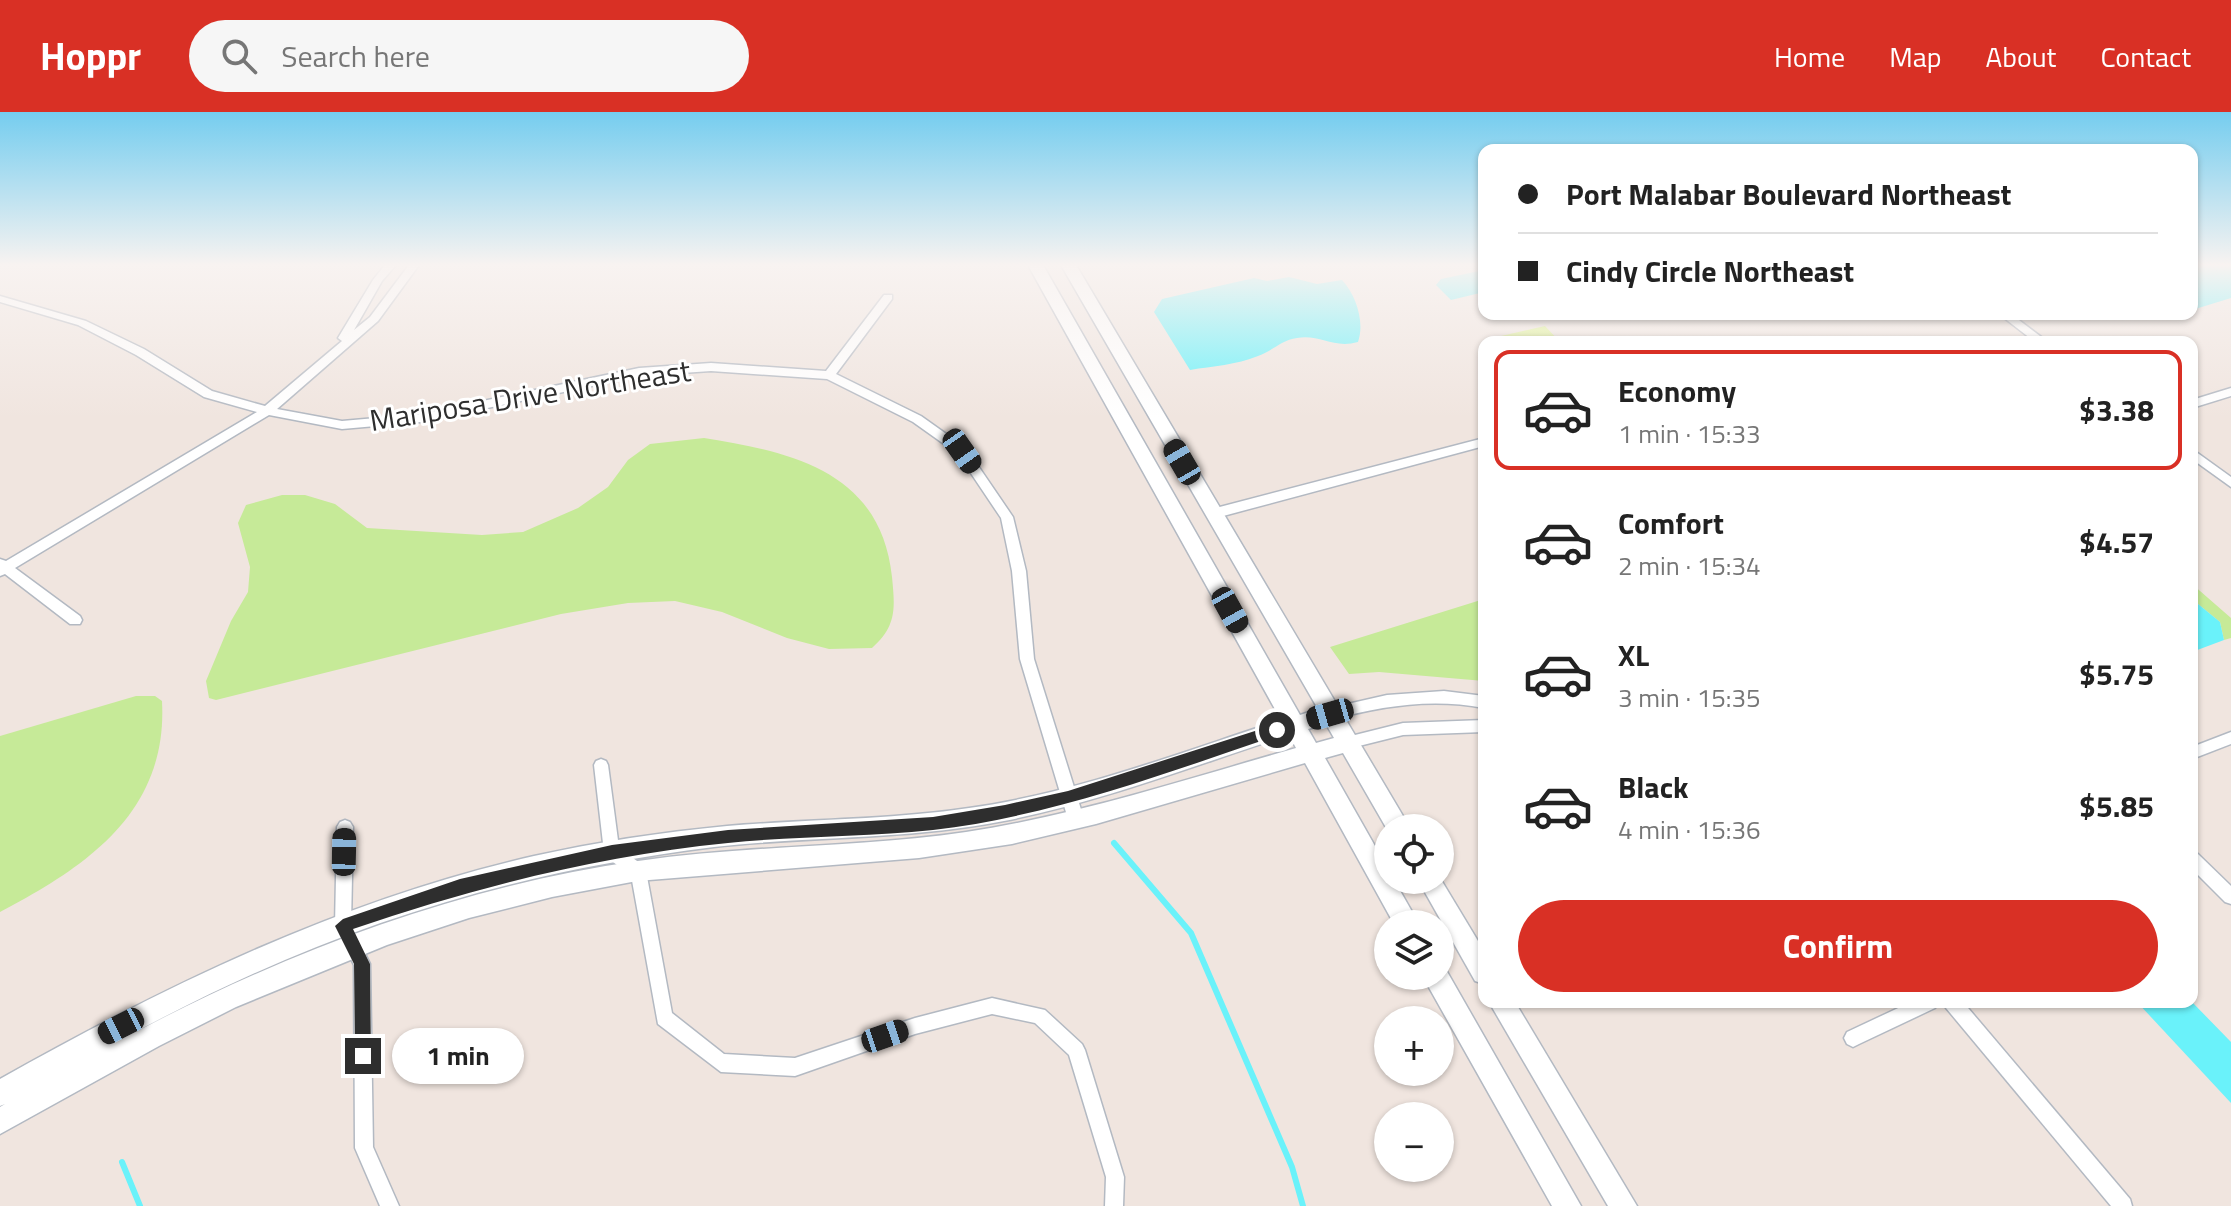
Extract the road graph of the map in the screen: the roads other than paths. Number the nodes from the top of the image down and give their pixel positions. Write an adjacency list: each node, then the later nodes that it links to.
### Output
1 (58, 316): 13 (street, Mariposa Drive Northeast)
2 (357, 316): 9 (street)
3 (376, 316): 9 (street)
4 (874, 316): 10 (street)
5 (1064, 316): 17 (main road)
6 (1098, 316): 18 (main road)
7 (2012, 320): 8 (street)
8 (2034, 336)
9 (340, 346): 13 (street)
10 (829, 375): 13 (street, Mariposa Drive Northeast); 30 (street, Mariposa Drive Northeast)
11 (2231, 392): 12 (street)
12 (2198, 402)
13 (267, 411): 19 (street)
14 (1478, 444): 18 (street)
15 (2198, 458): 16 (street)
16 (2231, 483)
17 (1168, 501): 18 (main road); 23 (main road)
18 (1212, 514): 22 (main road)
19 (2, 568): 20 (street)
20 (75, 620)
21 (1478, 701): 22 (street)
22 (1330, 714): 23 (main road); 26 (main road)
23 (1294, 725): 28 (main road); 30 (main road)
24 (1478, 726): 26 (street)
25 (2231, 738): 27 (street)
26 (1347, 743): 28 (main road); 31 (main road)
27 (2198, 751)
28 (1310, 753): 30 (main road); 38 (main road)
29 (601, 765): 33 (street)
30 (1072, 808): 33 (main road); 35 (main road)
31 (1390, 814)
32 (345, 827): 39 (street)
33 (612, 852): 35 (street); 39 (main road)
34 (2198, 865): 37 (street)
35 (638, 871): 39 (main road); 49 (street)
36 (1437, 894): 40 (main road)
37 (2231, 897)
38 (1399, 910)
39 (347, 936): 46 (main road); 47 (main road); 48 (street)
40 (1478, 963)
41 (1444, 990): 50 (main road)
42 (1505, 1008): 51 (main road)
43 (1916, 1008): 45 (street)
44 (1957, 1008): 52 (street)
45 (1853, 1038)
46 (0, 1093)
47 (0, 1121)
48 (390, 1206)
49 (1114, 1206)
50 (1567, 1206)
51 (1623, 1206)
52 (2123, 1206)

